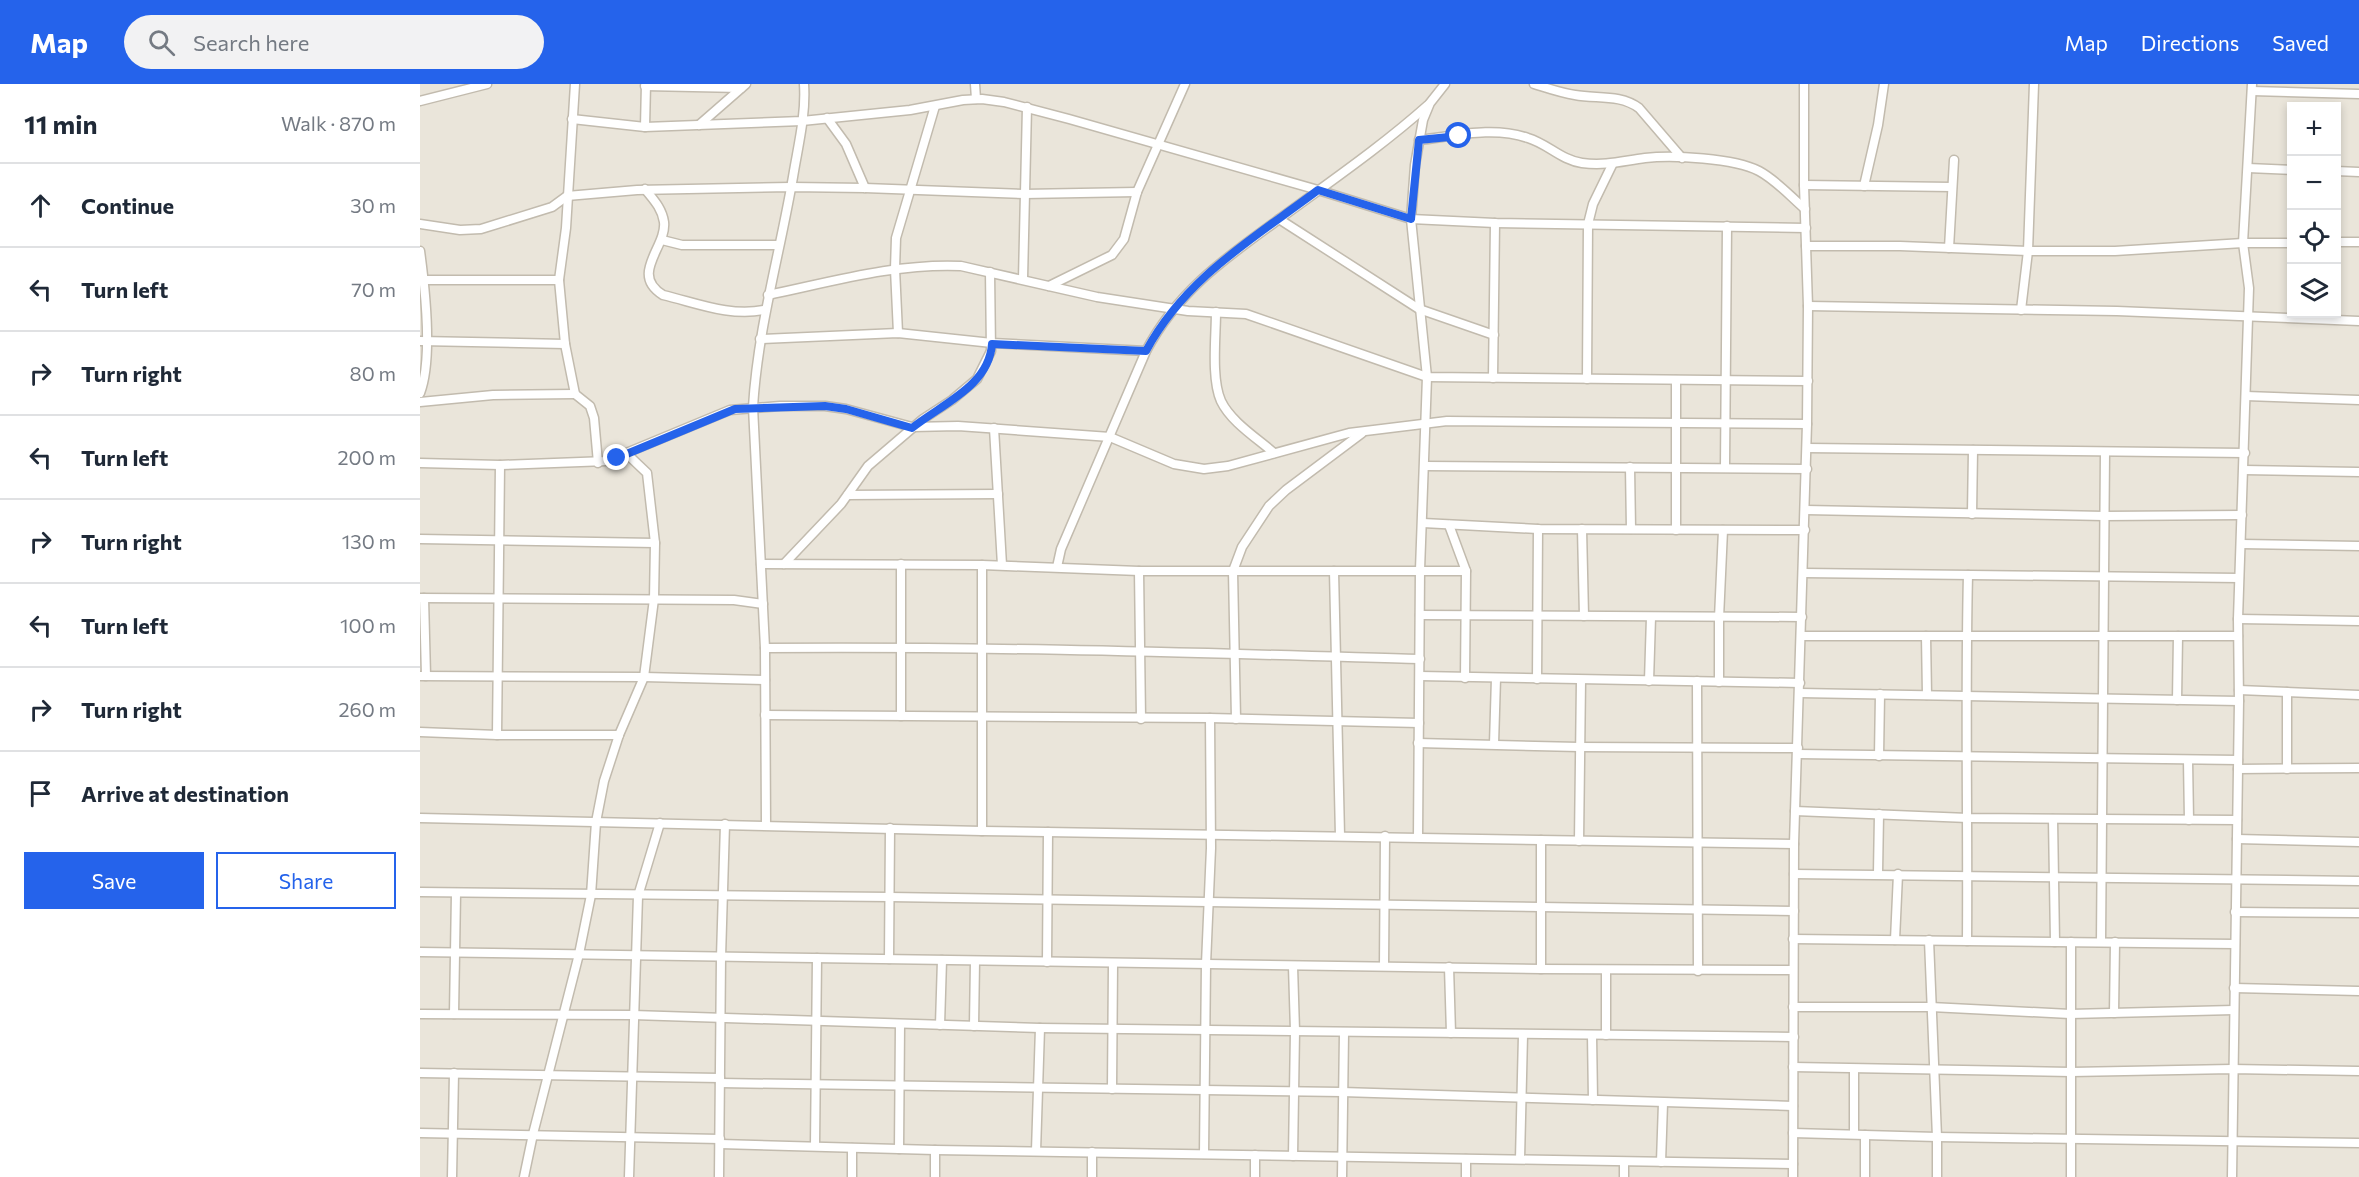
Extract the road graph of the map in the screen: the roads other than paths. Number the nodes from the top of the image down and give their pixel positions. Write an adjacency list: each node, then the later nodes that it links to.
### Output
1 (487, 84): 16 (street)
2 (574, 84): 21 (street)
3 (804, 84): 22 (street)
4 (975, 84): 15 (street)
5 (1445, 84): 17 (street)
6 (1534, 84): 27 (street)
7 (1804, 84): 34 (street)
8 (1884, 84): 35 (street)
9 (2034, 84): 62 (street)
10 (646, 85): 11 (street); 24 (street)
11 (744, 86): 23 (street)
12 (1181, 86): 26 (street)
13 (2252, 87): 14 (street); 30 (street)
14 (2359, 94)
15 (976, 99): 18 (street); 19 (street)
16 (420, 100)
17 (1430, 103): 25 (street); 41 (street)
18 (935, 106): 20 (street); 40 (street)
19 (1027, 107): 26 (street); 43 (street)
20 (827, 118): 22 (street); 37 (street)
21 (572, 119): 24 (street); 44 (street)
22 (802, 121): 23 (street); 36 (street)
23 (698, 125): 24 (street)
24 (645, 127)
25 (1419, 140): 29 (street); 47 (street)
26 (1159, 145): 41 (street); 42 (street)
27 (1682, 158): 29 (street); 45 (street)
28 (1954, 160): 38 (street)
29 (1612, 165): 50 (street)
30 (2248, 168): 31 (street); 56 (street)
31 (2287, 170)
32 (2341, 171): 33 (street)
33 (2359, 172)
34 (1804, 184): 35 (street); 45 (street)
35 (1864, 186): 38 (street)
36 (791, 187): 37 (street); 39 (street); 58 (street)
37 (865, 188): 40 (street)
38 (1952, 188): 60 (street)
39 (645, 189): 44 (street); 53 (street)
40 (912, 189): 43 (street); 63 (street)
41 (1318, 190): 46 (street); 47 (street)
42 (1137, 192): 43 (street); 68 (street)
43 (1024, 194): 65 (street)
44 (567, 196): 49 (street); 67 (street)
45 (1805, 208): 52 (street)
46 (1279, 219): 71 (street); 72 (street)
47 (1411, 219): 48 (street); 72 (street)
48 (1496, 223): 50 (street); 79 (street)
49 (420, 224)
50 (1588, 224): 51 (street); 87 (street)
51 (1726, 226): 52 (street); 89 (street)
52 (1806, 228): 59 (street)
53 (662, 240): 58 (street); 73 (street)
54 (2341, 242): 55 (street)
55 (2359, 242)
56 (2243, 243): 57 (street); 62 (street); 76 (street)
57 (2287, 243)
58 (779, 245): 69 (street)
59 (1806, 246): 60 (street); 70 (street)
60 (1949, 248): 62 (street)
61 (420, 251): 66 (street)
62 (2028, 251): 74 (street)
63 (895, 269): 64 (street); 69 (street); 78 (street)
64 (990, 272): 65 (street); 83 (street)
65 (1023, 279): 68 (street)
66 (421, 280): 67 (street); 81 (street)
67 (559, 280): 82 (street)
68 (1049, 286): 71 (street)
69 (768, 295): 73 (street)
70 (1808, 306): 74 (street); 90 (street)
71 (1172, 309): 75 (street); 84 (street)
72 (1419, 309): 79 (street); 85 (street)
73 (764, 310): 80 (street)
74 (2021, 310): 76 (street)
75 (1216, 312): 85 (street); 108 (street)
76 (2249, 316): 77 (street); 93 (street)
77 (2359, 321)
78 (898, 333): 80 (street); 83 (street)
79 (1494, 334): 86 (street)
80 (760, 339): 96 (street)
81 (424, 341): 82 (street); 91 (street)
82 (565, 344): 92 (street)
83 (992, 344): 84 (street); 101 (street)
84 (1146, 351): 104 (street)
85 (1426, 377): 86 (street); 99 (street)
86 (1493, 378): 87 (street)
87 (1587, 379): 88 (street)
88 (1676, 380): 89 (street); 97 (street)
89 (1727, 380): 90 (street); 98 (street)
90 (1808, 381): 100 (street)
91 (420, 393)
92 (575, 394): 95 (street); 112 (street)
93 (2246, 396): 94 (street); 109 (street)
94 (2359, 400)
95 (420, 402)
96 (753, 407): 101 (street); 110 (street); 140 (street)
97 (1676, 422): 98 (street); 99 (street); 116 (street)
98 (1726, 423): 100 (street); 117 (street)
99 (1425, 424): 103 (street); 114 (street)
100 (1807, 424): 105 (street)
101 (912, 428): 102 (street); 122 (street)
102 (993, 428): 104 (street); 121 (street)
103 (1365, 431): 108 (street); 149 (street)
104 (1110, 437): 108 (street); 145 (street)
105 (1807, 448): 106 (street); 118 (street)
106 (1973, 450): 107 (street); 124 (street)
107 (2106, 452): 109 (street); 126 (street)
108 (1274, 453)
109 (2245, 453): 119 (street)
110 (627, 454): 112 (street); 137 (street)
111 (420, 463): 113 (street)
112 (598, 463): 113 (street)
113 (500, 465): 136 (street)
114 (1425, 466): 115 (street); 127 (street)
115 (1630, 467): 116 (street); 131 (street)
116 (1677, 467): 117 (street); 132 (street)
117 (1725, 468): 118 (street)
118 (1807, 469): 123 (street)
119 (2244, 470): 120 (street); 125 (street)
120 (2359, 472)
121 (998, 494): 122 (street); 144 (street)
122 (848, 495): 141 (street)
123 (1806, 510): 124 (street); 134 (street)
124 (1972, 513): 126 (street)
125 (2242, 515): 126 (street); 138 (street)
126 (2104, 516): 153 (street)
127 (1423, 523): 128 (street); 146 (street)
128 (1449, 525): 129 (street); 148 (street)
129 (1538, 529): 130 (street); 161 (street)
130 (1582, 529): 131 (street); 162 (street)
131 (1631, 529): 132 (street)
132 (1676, 530): 133 (street)
133 (1723, 530): 134 (street); 165 (street)
134 (1805, 530): 151 (street)
135 (420, 539): 136 (street)
136 (499, 539): 137 (street); 156 (street)
137 (655, 543): 157 (street)
138 (2241, 544): 139 (street); 154 (street)
139 (2359, 546)
140 (761, 564): 141 (street); 158 (street)
141 (784, 564): 142 (street)
142 (901, 564): 143 (street); 174 (street)
143 (982, 565): 144 (street); 176 (street)
144 (1002, 566): 145 (street)
145 (1057, 567): 147 (street)
146 (1420, 570): 148 (street); 150 (street); 159 (street)
147 (1139, 571): 149 (street); 177 (street)
148 (1466, 571): 160 (street)
149 (1233, 572): 150 (street); 178 (street)
150 (1334, 572): 179 (street)
151 (1804, 573): 152 (street); 164 (street)
152 (1968, 575): 153 (street); 170 (street)
153 (2105, 577): 154 (street); 171 (street)
154 (2239, 578): 166 (street)
155 (422, 598): 156 (street); 181 (street)
156 (498, 598): 157 (street); 183 (street)
157 (654, 599): 158 (street); 184 (street)
158 (764, 604): 175 (street)
159 (1420, 615): 160 (street); 180 (street)
160 (1466, 615): 161 (street); 185 (street)
161 (1538, 616): 162 (street); 187 (street)
162 (1584, 616): 163 (street)
163 (1650, 616): 165 (street); 190 (street)
164 (1803, 617): 165 (street); 168 (street)
165 (1719, 618): 192 (street)
166 (2238, 619): 167 (street); 173 (street)
167 (2359, 621)
168 (1802, 636): 169 (street); 193 (street)
169 (1926, 636): 170 (street); 197 (street)
170 (1966, 636): 171 (street); 198 (street)
171 (2104, 636): 172 (street); 200 (street)
172 (2178, 636): 173 (street); 201 (street)
173 (2238, 636): 194 (street)
174 (901, 647): 175 (street); 176 (street); 204 (street)
175 (765, 648): 188 (street)
176 (981, 648): 177 (street); 205 (street)
177 (1140, 651): 178 (street); 207 (street)
178 (1234, 654): 179 (street); 208 (street)
179 (1335, 657): 180 (street); 209 (street)
180 (1420, 659): 182 (street)
181 (423, 676): 183 (street)
182 (1420, 676): 185 (street); 210 (street)
183 (498, 677): 184 (street); 212 (street)
184 (644, 677): 188 (street); 213 (street)
185 (1465, 678): 186 (street)
186 (1496, 678): 187 (street); 215 (street)
187 (1537, 679): 189 (street)
188 (765, 680): 203 (street)
189 (1581, 680): 190 (street); 216 (street)
190 (1649, 681): 191 (street)
191 (1697, 681): 192 (street); 217 (street)
192 (1719, 682): 193 (street)
193 (1800, 688): 196 (street); 218 (street)
194 (2239, 690): 195 (street); 202 (street)
195 (2287, 692): 199 (street); 225 (street)
196 (1880, 694): 197 (street); 219 (street)
197 (1927, 694): 198 (street)
198 (1965, 695): 200 (street); 220 (street)
199 (2359, 695)
200 (2104, 700): 201 (street); 221 (street)
201 (2177, 700): 202 (street)
202 (2239, 701): 223 (street)
203 (765, 715): 204 (street); 237 (street)
204 (902, 716): 205 (street)
205 (982, 718): 207 (street); 239 (street)
206 (1210, 718): 207 (street); 208 (street); 241 (street)
207 (1141, 719)
208 (1236, 719): 209 (street)
209 (1336, 721): 210 (street); 242 (street)
210 (1419, 723): 214 (street)
211 (420, 732): 212 (street)
212 (497, 735): 213 (street)
213 (619, 735): 234 (street)
214 (1419, 743): 215 (street); 244 (street)
215 (1494, 744): 216 (street)
216 (1579, 747): 217 (street); 247 (street)
217 (1698, 748): 218 (street); 249 (street)
218 (1798, 751): 219 (street); 226 (street)
219 (1878, 756): 220 (street)
220 (1967, 758): 221 (street); 229 (street)
221 (2102, 759): 222 (street); 231 (street)
222 (2188, 760): 223 (street); 232 (street)
223 (2238, 765): 225 (street); 233 (street)
224 (2359, 768): 225 (street)
225 (2288, 769)
226 (1795, 811): 227 (street); 250 (street)
227 (1879, 814): 229 (street); 251 (street)
228 (420, 818): 234 (street)
229 (1968, 818): 230 (street); 254 (street)
230 (2053, 819): 231 (street); 255 (street)
231 (2101, 819): 232 (street); 256 (street)
232 (2189, 820): 233 (street)
233 (2237, 820): 245 (street)
234 (596, 822): 235 (street); 261 (street)
235 (660, 823): 236 (street); 262 (street)
236 (725, 824): 237 (street); 263 (street)
237 (766, 825): 238 (street)
238 (890, 828): 239 (street); 264 (street)
239 (982, 831): 240 (street)
240 (1048, 832): 241 (street); 265 (street)
241 (1211, 834): 242 (street); 266 (street)
242 (1340, 836): 243 (street)
243 (1385, 836): 244 (street); 267 (street)
244 (1418, 837): 246 (street)
245 (2237, 839): 248 (street); 257 (street)
246 (1541, 840): 247 (street); 268 (street)
247 (1579, 841): 249 (street)
248 (2359, 842)
249 (1698, 843): 250 (street); 269 (street)
250 (1794, 844): 252 (street)
251 (1878, 873): 252 (street); 253 (street)
252 (1794, 874): 270 (street)
253 (1898, 874): 254 (street); 274 (street)
254 (1968, 875): 255 (street); 276 (street)
255 (2055, 876): 256 (street); 277 (street)
256 (2101, 878): 257 (street); 279 (street)
257 (2236, 878): 258 (street); 271 (street)
258 (2359, 881)
259 (420, 892): 260 (street)
260 (456, 893): 261 (street); 283 (street)
261 (591, 895): 262 (street); 284 (street)
262 (638, 896): 263 (street); 285 (street)
263 (723, 897): 264 (street); 286 (street)
264 (890, 897): 265 (street); 288 (street)
265 (1047, 901): 266 (street); 291 (street)
266 (1208, 902): 267 (street); 293 (street)
267 (1385, 906): 268 (street); 295 (street)
268 (1541, 908): 269 (street); 297 (street)
269 (1699, 911): 270 (street); 300 (street)
270 (1794, 911): 273 (street)
271 (2235, 912): 272 (street); 281 (street)
272 (2359, 913)
273 (1793, 939): 274 (street); 299 (street)
274 (1895, 940): 275 (street)
275 (1929, 940): 276 (street); 303 (street)
276 (1967, 941): 277 (street)
277 (2055, 942): 278 (street)
278 (2071, 942): 279 (street); 310 (street)
279 (2102, 942): 280 (street)
280 (2115, 942): 281 (street); 306 (street)
281 (2235, 944): 301 (street)
282 (420, 952): 283 (street)
283 (454, 952): 284 (street); 308 (street)
284 (579, 954): 285 (street); 309 (street)
285 (634, 956): 286 (street); 311 (street)
286 (721, 957): 287 (street); 312 (street)
287 (818, 958): 288 (street); 313 (street)
288 (889, 959): 289 (street)
289 (942, 960): 290 (street); 315 (street)
290 (975, 961): 291 (street); 316 (street)
291 (1047, 962): 292 (street)
292 (1113, 964): 293 (street); 318 (street)
293 (1206, 964): 294 (street); 319 (street)
294 (1293, 966): 295 (street); 320 (street)
295 (1384, 966): 296 (street)
296 (1449, 967): 297 (street); 322 (street)
297 (1542, 969): 298 (street)
298 (1606, 970): 300 (street); 325 (street)
299 (1793, 970): 300 (street); 304 (street)
300 (1698, 971)
301 (2234, 988): 302 (street); 305 (street)
302 (2359, 991)
303 (1931, 1007): 304 (street); 310 (street); 330 (street)
304 (1793, 1008): 326 (street)
305 (2234, 1010): 306 (street); 329 (street)
306 (2114, 1013): 310 (street)
307 (420, 1014): 308 (street)
308 (454, 1014): 309 (street)
309 (565, 1014): 311 (street); 335 (street)
310 (2070, 1014): 332 (street)
311 (633, 1015): 312 (street); 336 (street)
312 (722, 1018): 313 (street); 337 (street)
313 (817, 1022): 314 (street); 338 (street)
314 (900, 1024): 315 (street); 339 (street)
315 (940, 1025): 316 (street)
316 (974, 1026): 317 (street)
317 (1040, 1028): 318 (street); 340 (street)
318 (1114, 1028): 319 (street); 341 (street)
319 (1206, 1028): 320 (street); 342 (street)
320 (1295, 1031): 321 (street); 343 (street)
321 (1344, 1033): 322 (street); 344 (street)
322 (1451, 1033): 323 (street)
323 (1523, 1035): 324 (street); 345 (street)
324 (1592, 1035): 325 (street); 346 (street)
325 (1606, 1035): 326 (street)
326 (1794, 1037): 327 (street)
327 (1793, 1067): 328 (street); 348 (street)
328 (1854, 1069): 330 (street); 353 (street)
329 (2232, 1069): 331 (street); 332 (street); 358 (street)
330 (1934, 1071): 332 (street); 356 (street)
331 (2359, 1071)
332 (2071, 1072): 357 (street)
333 (420, 1073): 334 (street)
334 (454, 1073): 335 (street); 351 (street)
335 (550, 1074): 336 (street); 352 (street)
336 (632, 1076): 337 (street); 355 (street)
337 (720, 1081): 338 (street); 359 (street)
338 (816, 1085): 339 (street); 361 (street)
339 (899, 1086): 340 (street); 363 (street)
340 (1037, 1088): 341 (street); 365 (street)
341 (1112, 1089): 342 (street)
342 (1205, 1090): 343 (street); 367 (street)
343 (1294, 1091): 344 (street); 369 (street)
344 (1342, 1092): 345 (street); 370 (street)
345 (1521, 1098): 346 (street); 372 (street)
346 (1593, 1100): 347 (street)
347 (1663, 1102): 348 (street); 374 (street)
348 (1793, 1106): 350 (street)
349 (420, 1133): 351 (street)
350 (1793, 1133): 353 (street); 375 (street)
351 (453, 1134): 352 (street); 376 (street)
352 (533, 1134): 355 (street); 377 (street)
353 (1854, 1134): 354 (street)
354 (1865, 1135): 356 (street); 388 (street)
355 (631, 1137): 359 (street); 378 (street)
356 (1938, 1137): 357 (street); 389 (street)
357 (2071, 1139): 358 (street); 390 (street)
358 (2231, 1140): 360 (street); 391 (street)
359 (720, 1141): 361 (street); 379 (street)
360 (2359, 1143)
361 (815, 1146): 362 (street)
362 (852, 1148): 363 (street); 380 (street)
363 (899, 1149): 364 (street)
364 (935, 1150): 365 (street); 381 (street)
365 (1036, 1151): 366 (street)
366 (1092, 1152): 367 (street); 382 (street)
367 (1204, 1154): 368 (street)
368 (1255, 1155): 369 (street); 383 (street)
369 (1293, 1156): 370 (street)
370 (1343, 1156): 371 (street); 384 (street)
371 (1466, 1159): 372 (street); 385 (street)
372 (1520, 1159): 373 (street)
373 (1624, 1162): 374 (street); 386 (street)
374 (1661, 1162): 375 (street)
375 (1793, 1164): 387 (street)
376 (452, 1177)
377 (524, 1177)
378 (629, 1177)
379 (719, 1177)
380 (852, 1177)
381 (935, 1177)
382 (1092, 1177)
383 (1255, 1177)
384 (1342, 1177)
385 (1466, 1177)
386 (1624, 1177)
387 (1793, 1177)
388 (1865, 1177)
389 (1937, 1177)
390 (2071, 1177)
391 (2232, 1177)

